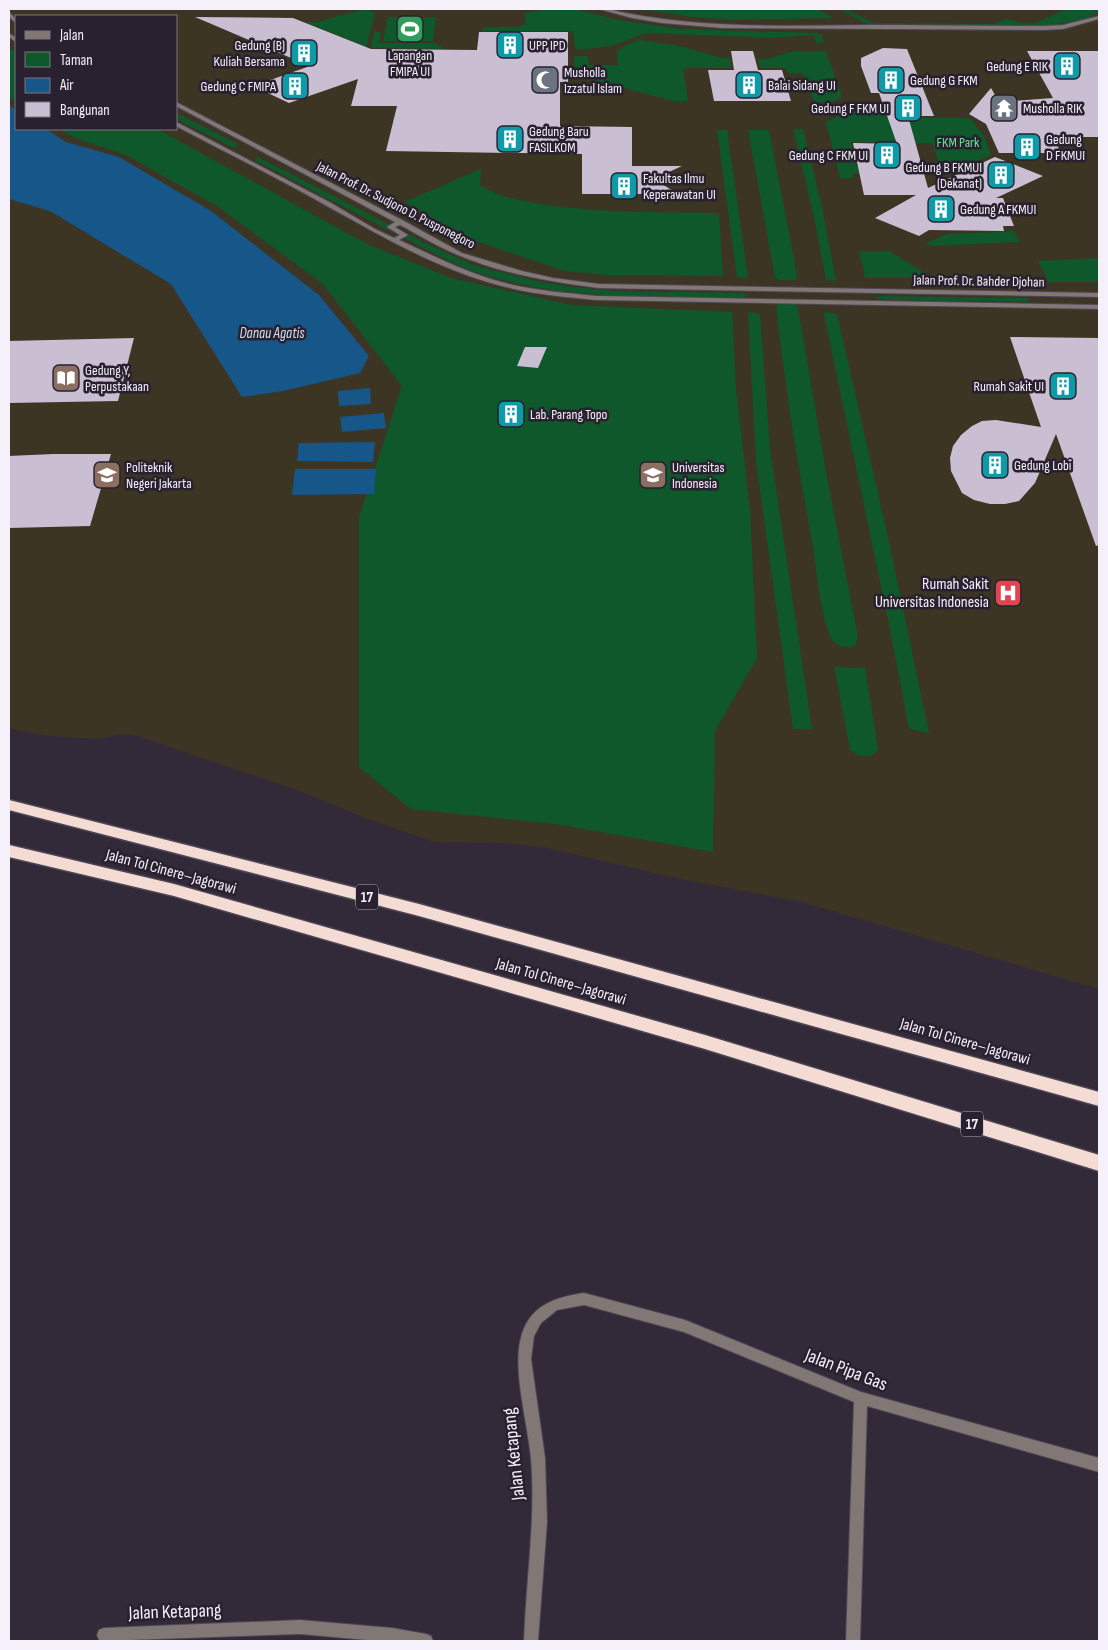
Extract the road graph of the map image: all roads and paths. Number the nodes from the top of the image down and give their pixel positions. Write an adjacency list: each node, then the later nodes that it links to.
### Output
1 (602, 9): 2 (street)
2 (1099, 18)
3 (178, 105): 7 (street, Jalan Prof. Dr. Sudjono D. Pusponegoro)
4 (178, 125): 6 (street, Jalan Prof. Dr. Sudjono D. Pusponegoro)
5 (242, 152): 6 (street)
6 (235, 154): 8 (street, Jalan Prof. Dr. Sudjono D. Pusponegoro)
7 (402, 222): 8 (street); 9 (street, Jalan Prof. Dr. Sudjono D. Pusponegoro)
8 (394, 240): 11 (street, Jalan Prof. Dr. Sudjono D. Pusponegoro)
9 (858, 291): 10 (street, Jalan Prof. Dr. Bahder Djohan)
10 (1099, 295)
11 (1099, 307)
12 (9, 805): 14 (highway, Jalan Tol Cinere–Jagorawi / 17)
13 (9, 850): 15 (highway, Jalan Tol Cinere–Jagorawi / 17)
14 (1099, 1099)
15 (1099, 1163)
16 (584, 1299): 17 (street, Jalan Pipa Gas); 21 (street, Jalan Ketapang)
17 (861, 1398): 18 (street, Jalan Pipa Gas); 22 (street)
18 (1099, 1465)
19 (104, 1635): 20 (street, Jalan Ketapang)
20 (426, 1641)
21 (530, 1641)
22 (853, 1641)

